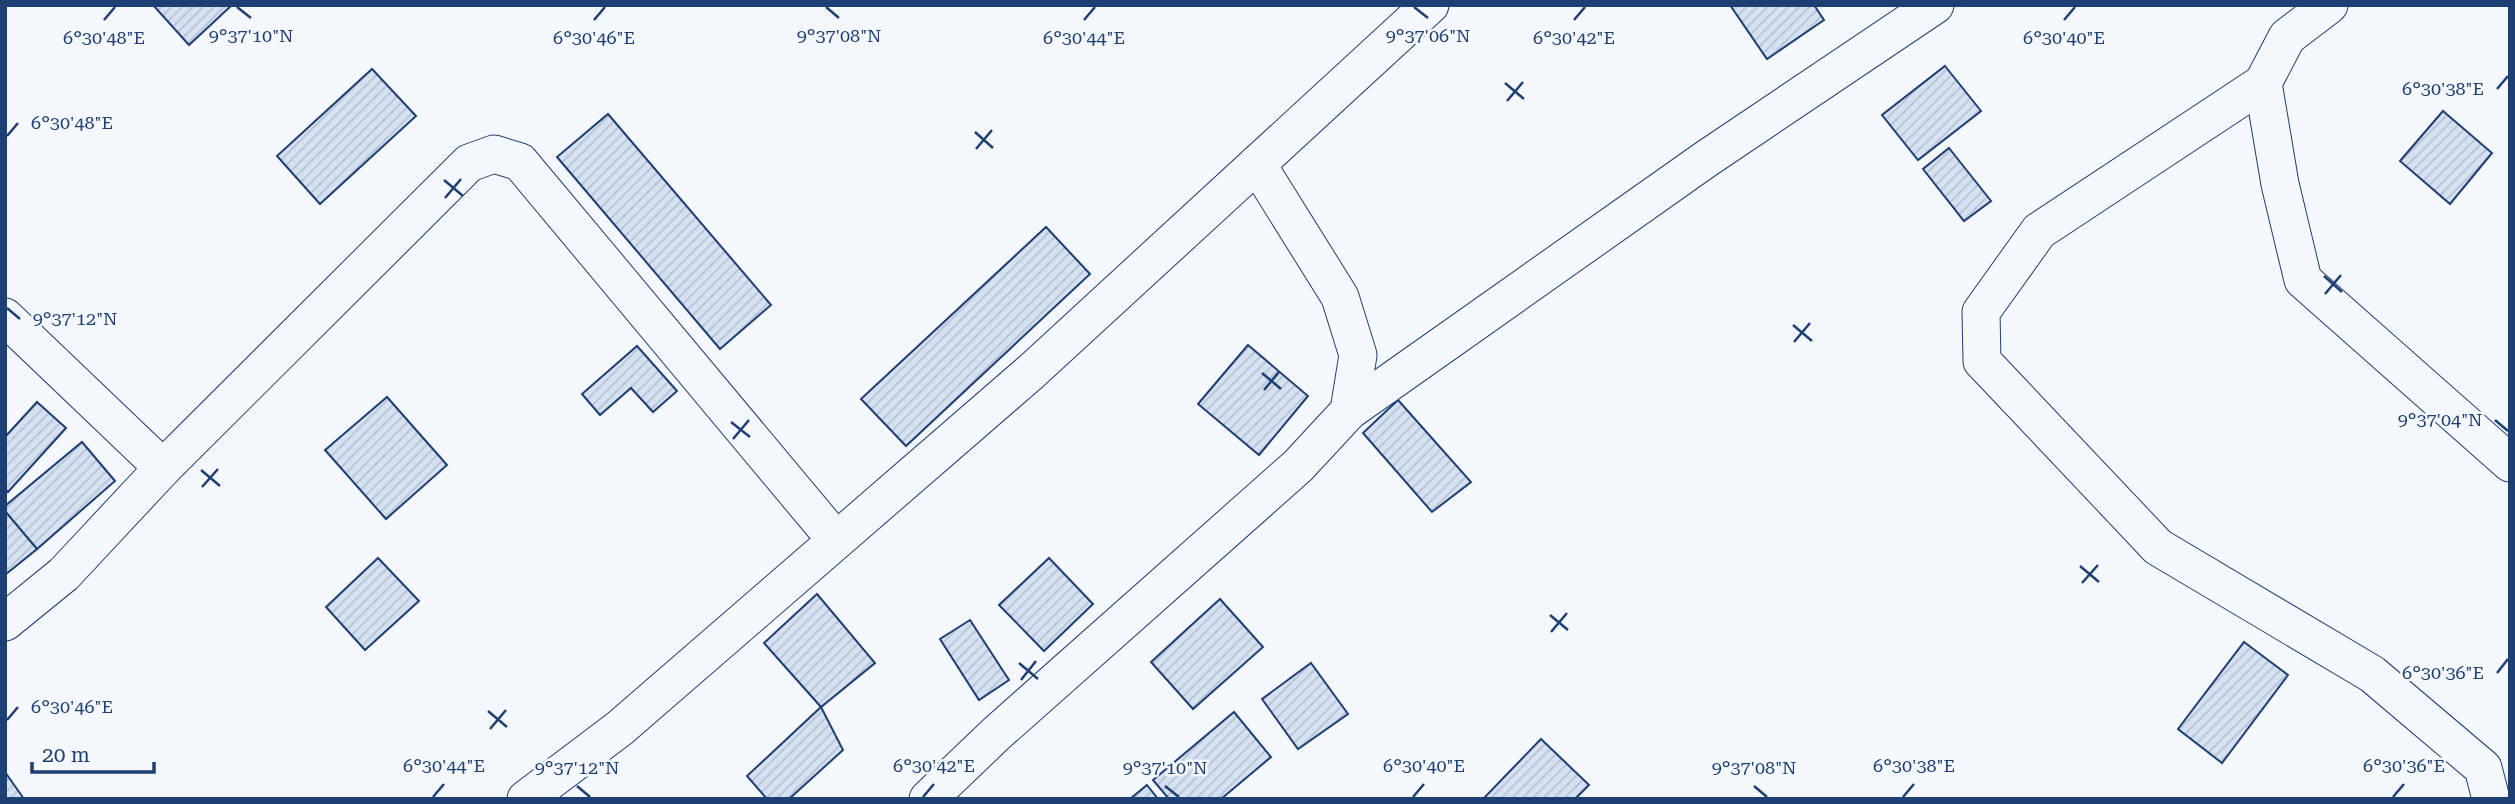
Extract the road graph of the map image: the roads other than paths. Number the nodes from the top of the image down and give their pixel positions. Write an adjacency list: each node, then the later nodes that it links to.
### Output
1 (1430, 5): 5 (street)
2 (1935, 5): 7 (street)
3 (2329, 5): 4 (street)
4 (2263, 83): 8 (street); 14 (street)
5 (1256, 164): 7 (street); 10 (street)
6 (5, 317): 9 (street)
7 (1349, 411): 13 (street)
8 (2510, 463)
9 (163, 468): 10 (street); 11 (street)
10 (835, 539): 12 (street)
11 (5, 622)
12 (526, 799)
13 (928, 799)
14 (2491, 799)

